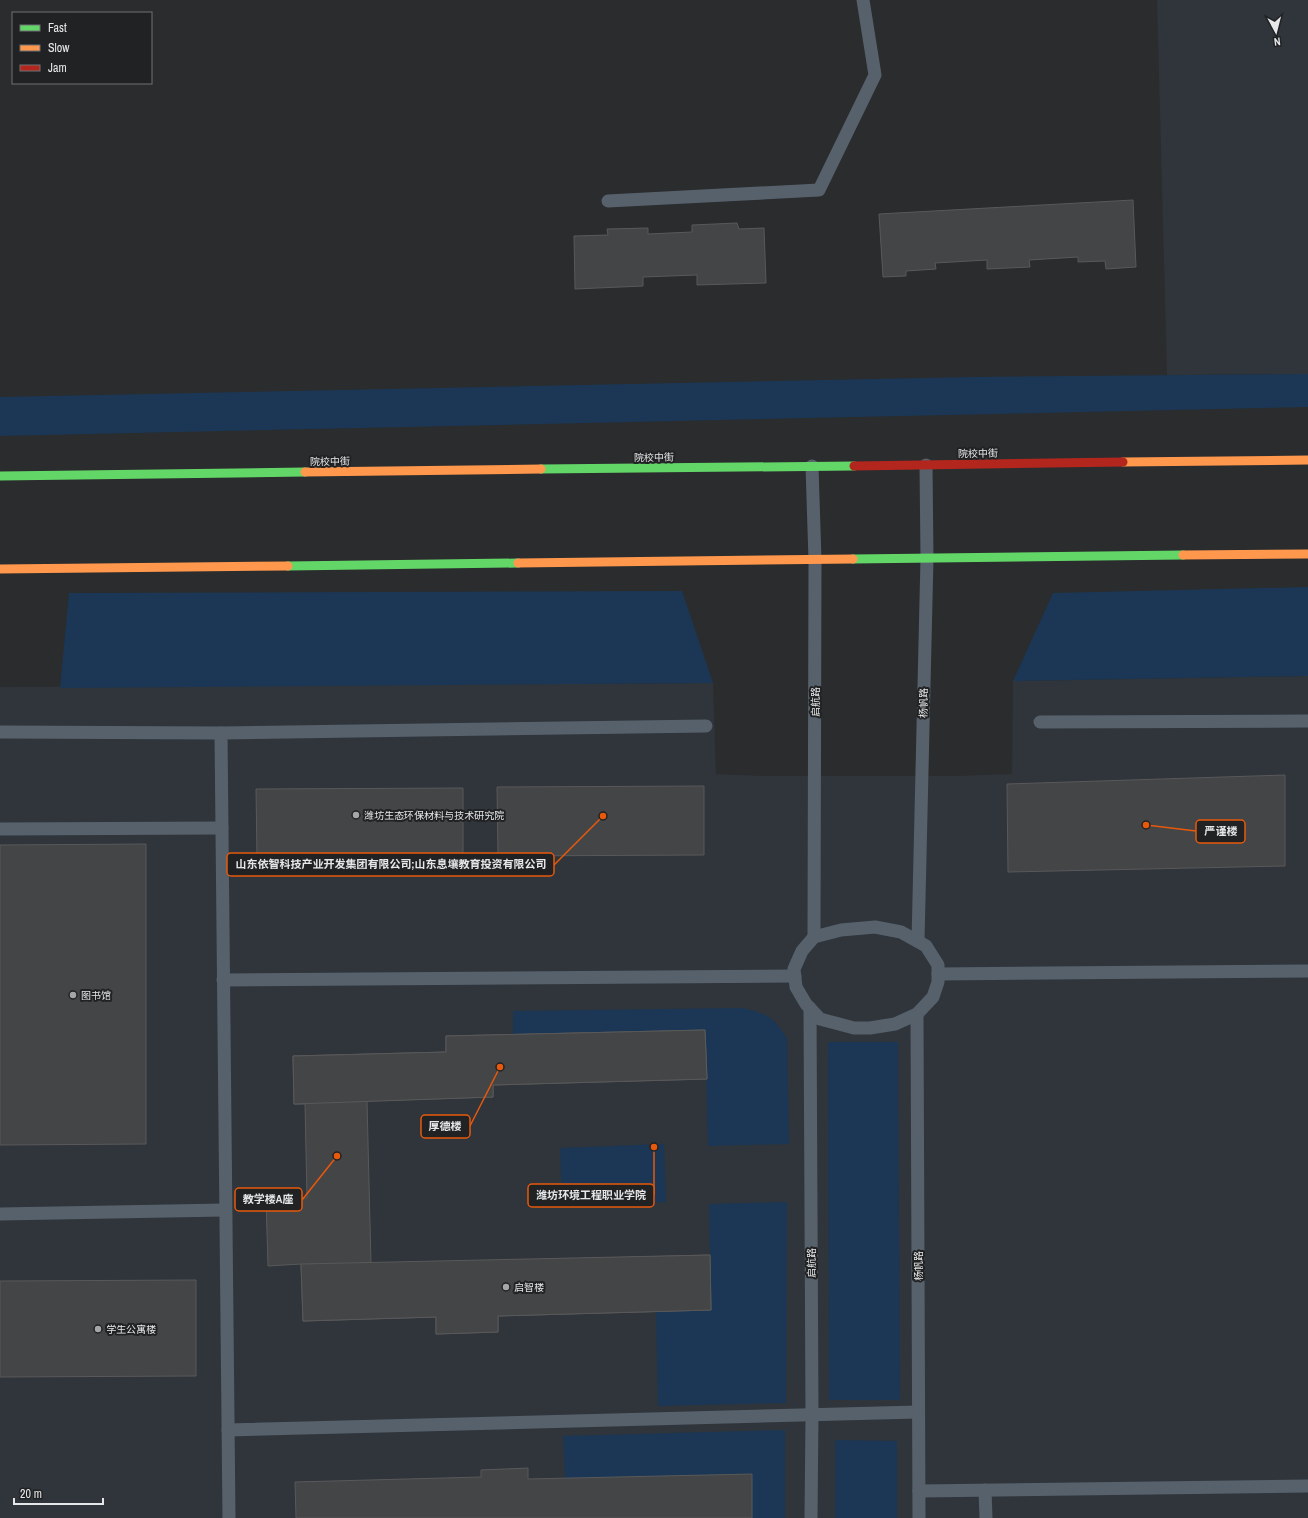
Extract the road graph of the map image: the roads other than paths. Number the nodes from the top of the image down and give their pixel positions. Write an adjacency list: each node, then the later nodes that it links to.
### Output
1 (863, 0): 2 (lane)
2 (608, 202)
3 (1308, 460): 4 (main road, 院校中街)
4 (926, 464): 5 (main road, 院校中街); 8 (lane, 杨帆路)
5 (812, 466): 6 (main road, 院校中街); 9 (lane, 启航路)
6 (0, 476)
7 (1308, 554): 8 (main road)
8 (927, 558): 9 (main road); 19 (lane, 杨帆路)
9 (816, 560): 10 (main road); 18 (lane, 启航路)
10 (0, 569)
11 (1040, 722): 12 (lane)
12 (1308, 722)
13 (706, 726): 15 (lane)
14 (0, 732): 15 (lane)
15 (221, 733): 16 (lane)
16 (222, 828): 17 (lane); 23 (lane)
17 (0, 829)
18 (814, 937): 19 (lane); 22 (lane)
19 (918, 941): 21 (lane)
20 (1308, 971): 21 (lane)
21 (938, 974): 25 (lane)
22 (795, 976): 23 (lane); 24 (lane)
23 (223, 980): 26 (lane)
24 (810, 1008): 25 (lane); 29 (lane, 启航路)
25 (917, 1014): 28 (lane, 杨帆路)
26 (225, 1210): 27 (lane); 30 (lane)
27 (0, 1214)
28 (918, 1412): 29 (lane); 33 (lane, 杨帆路)
29 (812, 1415): 30 (lane); 35 (lane, 启航路)
30 (228, 1430): 34 (lane)
31 (1308, 1486): 32 (lane)
32 (985, 1490): 33 (lane); 37 (lane)
33 (919, 1491): 36 (lane, 杨帆路)
34 (229, 1518)
35 (811, 1518)
36 (919, 1518)
37 (986, 1518)

